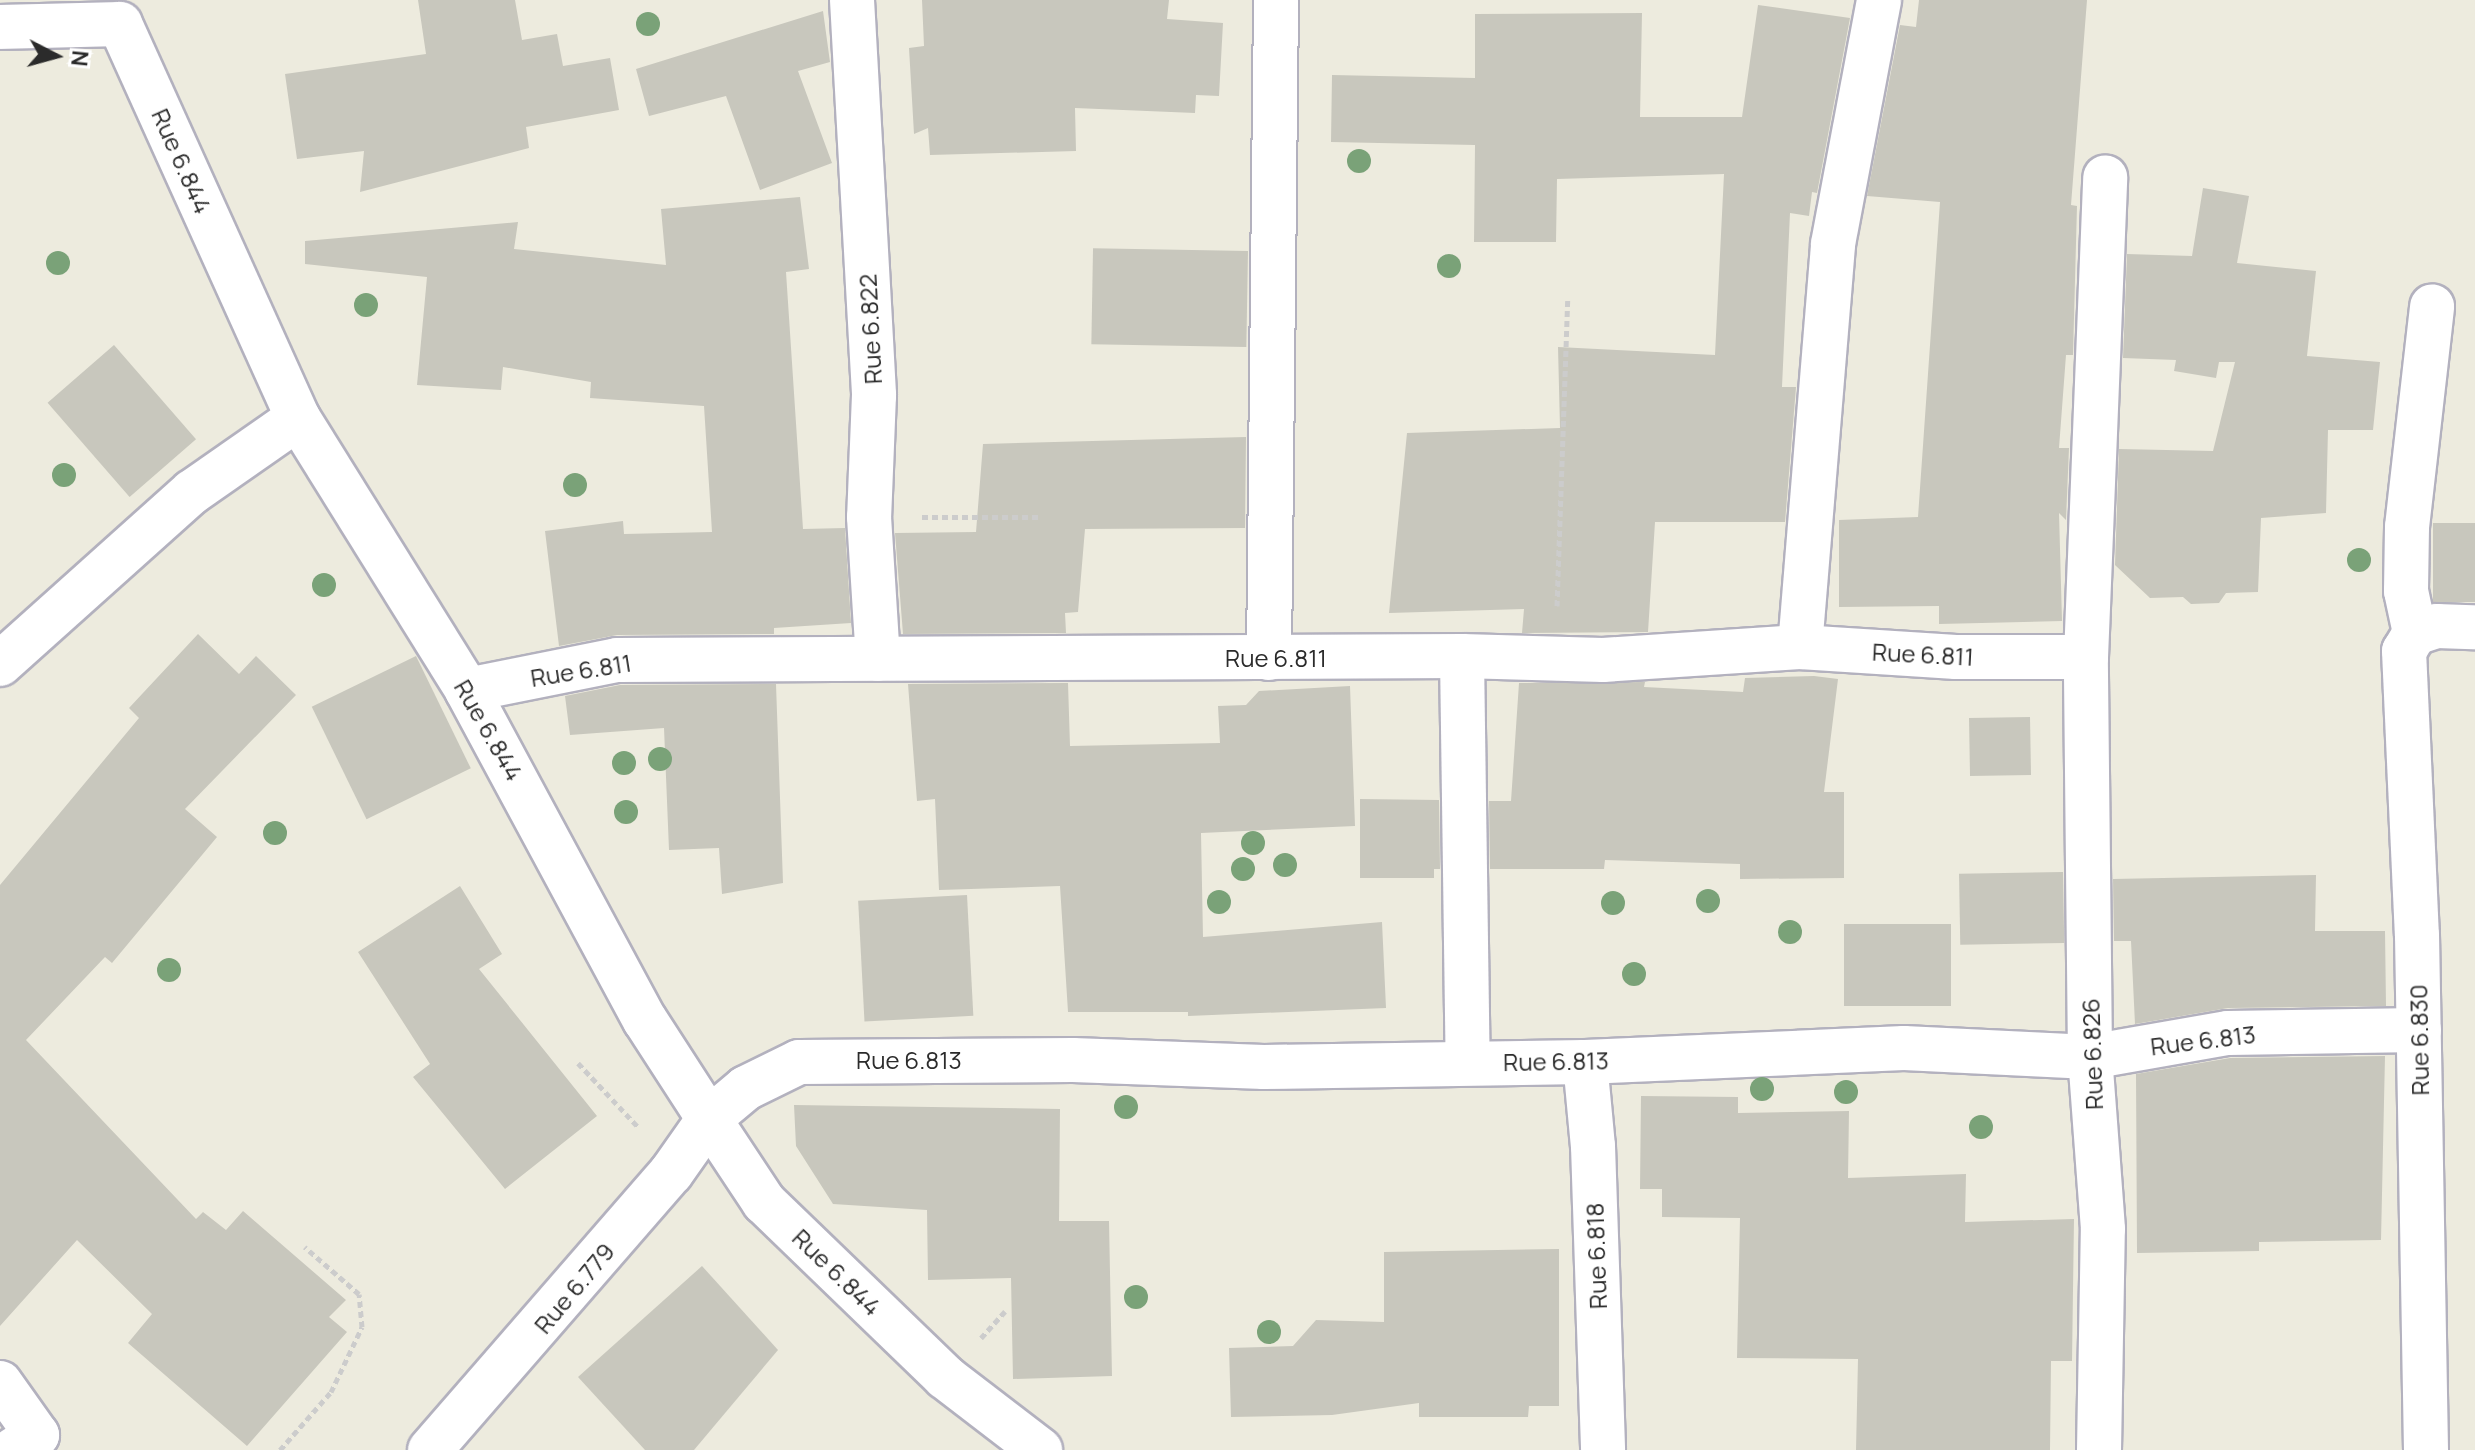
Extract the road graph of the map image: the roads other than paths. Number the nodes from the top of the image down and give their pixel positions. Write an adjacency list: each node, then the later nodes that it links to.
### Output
1 (852, 0): 15 (street, Rue 6.822)
2 (1276, 0): 14 (street)
3 (1879, 0): 11 (street)
4 (116, 12): 5 (street, Rue 6.844); 8 (street, Rue 6.844)
5 (0, 27)
6 (2105, 177): 13 (street, Rue 6.826)
7 (2432, 306): 10 (street)
8 (298, 418): 16 (street); 17 (street, Rue 6.844)
9 (2475, 627): 10 (street)
10 (2415, 633): 18 (street, Rue 6.830)
11 (1800, 647): 12 (street, Rue 6.811); 13 (street, Rue 6.811)
12 (1462, 656): 14 (street, Rue 6.811); 21 (street)
13 (2086, 657): 19 (street, Rue 6.826)
14 (1269, 658): 15 (street, Rue 6.811)
15 (878, 659): 17 (street, Rue 6.811)
16 (0, 664)
17 (467, 690): 22 (street, Rue 6.844)
18 (2419, 1030): 19 (street, Rue 6.813); 29 (street, Rue 6.830)
19 (2090, 1057): 20 (street, Rue 6.813); 28 (street, Rue 6.826)
20 (1585, 1062): 21 (street, Rue 6.813); 27 (street, Rue 6.818)
21 (1468, 1063): 22 (street, Rue 6.813)
22 (709, 1119): 25 (street, Rue 6.779); 26 (street, Rue 6.844)
23 (0, 1383): 24 (street)
24 (33, 1445)
25 (430, 1450)
26 (1040, 1450)
27 (1603, 1450)
28 (2099, 1450)
29 (2426, 1450)

